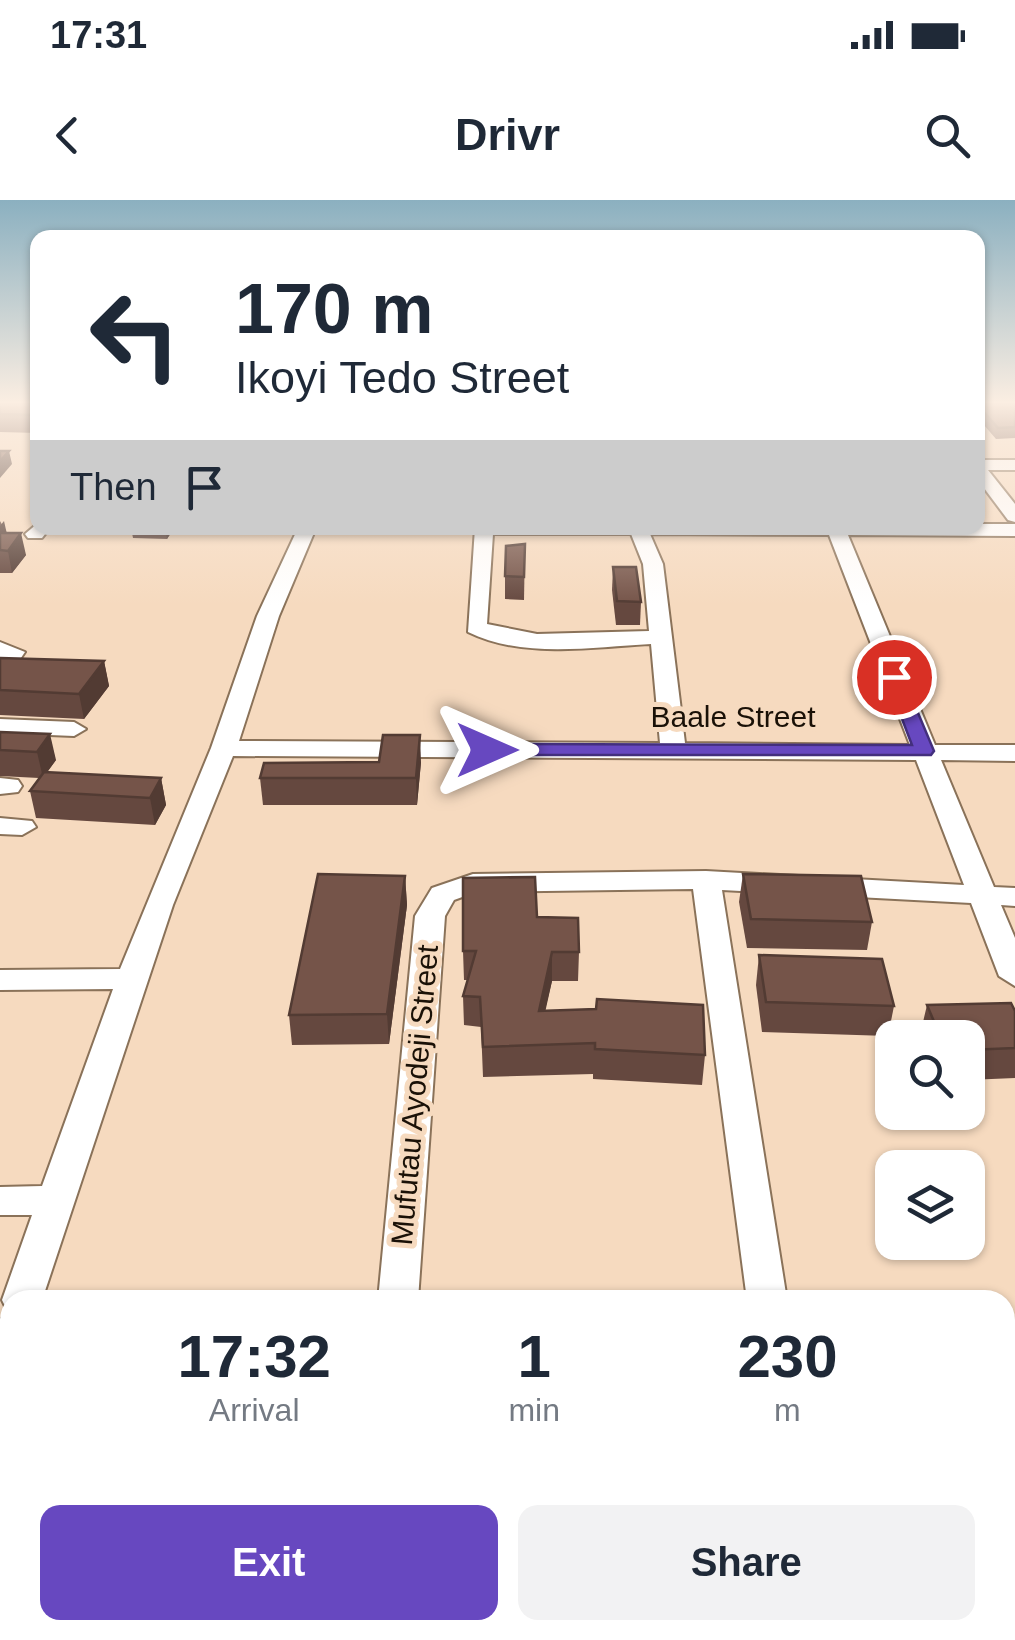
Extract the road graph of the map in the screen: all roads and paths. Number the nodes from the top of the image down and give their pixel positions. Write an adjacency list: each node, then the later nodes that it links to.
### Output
1 (985, 476): 2 (street)
2 (1015, 516)
3 (985, 530): 4 (street)
4 (1015, 530)
5 (303, 535): 14 (street)
6 (483, 535): 9 (street)
7 (641, 535): 9 (street)
8 (838, 535): 16 (street)
9 (660, 637): 15 (street)
10 (0, 650): 11 (street)
11 (7, 672)
12 (0, 726): 13 (street)
13 (74, 729)
14 (224, 748): 15 (street, Baale Street); 23 (street)
15 (673, 749): 16 (street, Baale Street)
16 (924, 751): 17 (street, Baale Street); 19 (street)
17 (1015, 753)
18 (706, 880): 19 (street); 27 (street, Mufutau Ayodeji Street); 28 (street)
19 (982, 896): 20 (street); 21 (street)
20 (1015, 897)
21 (1015, 976)
22 (0, 980): 23 (street)
23 (134, 980): 24 (street)
24 (57, 1200): 25 (street); 26 (street)
25 (0, 1201)
26 (26, 1290)
27 (399, 1290)
28 (766, 1290)

